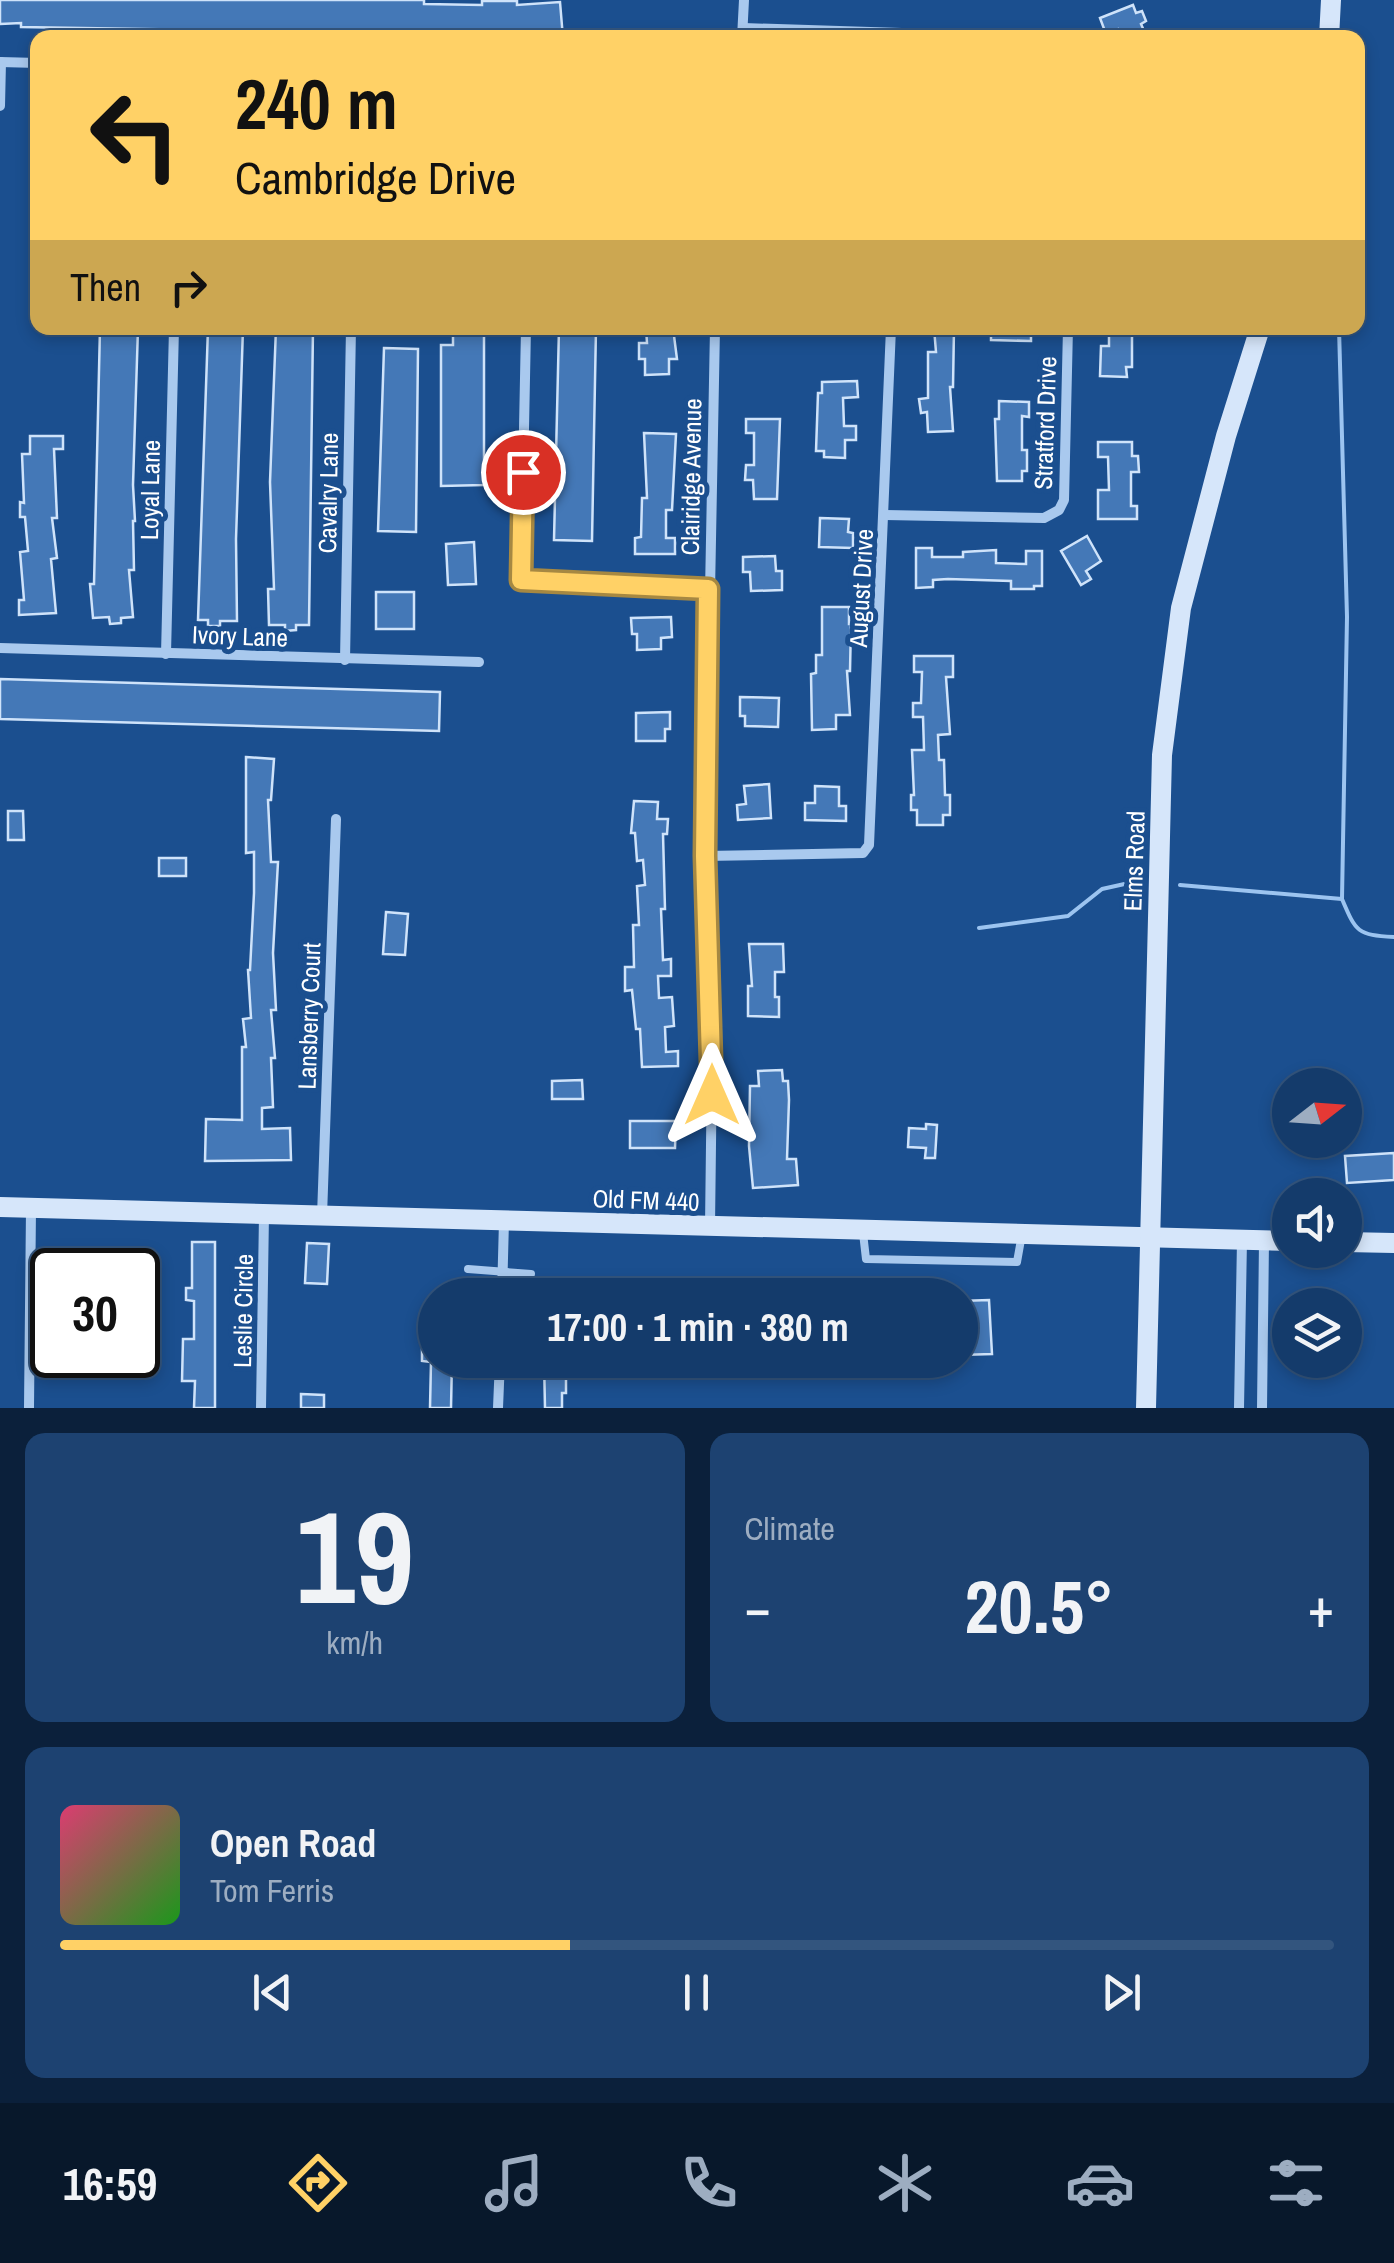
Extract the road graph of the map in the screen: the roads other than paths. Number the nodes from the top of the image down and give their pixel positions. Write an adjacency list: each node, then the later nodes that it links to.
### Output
1 (744, 0): 3 (street)
2 (1331, 0): 4 (street)
3 (742, 30)
4 (1329, 30)
5 (0, 62): 6 (street); 7 (street)
6 (30, 63)
7 (0, 106)
8 (174, 335): 18 (street, Loyal Lane)
9 (352, 335): 19 (street, Cavalry Lane)
10 (526, 335): 16 (street)
11 (715, 335): 16 (street, Clairidge Avenue)
12 (891, 335): 15 (street, August Drive)
13 (1068, 335): 15 (street, Stratford Drive)
14 (1258, 335): 29 (street, Elms Road)
15 (885, 515): 22 (street, August Drive)
16 (708, 589): 22 (street, Clairidge Avenue)
17 (0, 648): 18 (street, Ivory Lane)
18 (166, 654): 19 (street, Ivory Lane)
19 (344, 660): 20 (street, Ivory Lane)
20 (479, 662)
21 (336, 819): 26 (street, Lansberry Court)
22 (705, 856): 28 (street, Clairidge Avenue)
23 (0, 1208): 24 (street, Old FM 440)
24 (31, 1208): 25 (street, Old FM 440); 39 (street)
25 (264, 1214): 26 (street, Old FM 440); 40 (street, Leslie Circle)
26 (322, 1216): 27 (street, Old FM 440)
27 (504, 1221): 28 (street, Old FM 440); 35 (street)
28 (710, 1227): 29 (street, Old FM 440)
29 (1149, 1237): 30 (street, Old FM 440); 42 (street, Elms Road)
30 (1253, 1240): 31 (street, Old FM 440); 43 (street); 44 (street)
31 (1272, 1241)
32 (1362, 1242): 33 (street)
33 (1394, 1243)
34 (468, 1269): 35 (lane)
35 (503, 1271): 36 (lane); 37 (street)
36 (531, 1274)
37 (503, 1278)
38 (499, 1378): 41 (street)
39 (29, 1408)
40 (261, 1408)
41 (498, 1408)
42 (1146, 1408)
43 (1239, 1408)
44 (1262, 1408)

